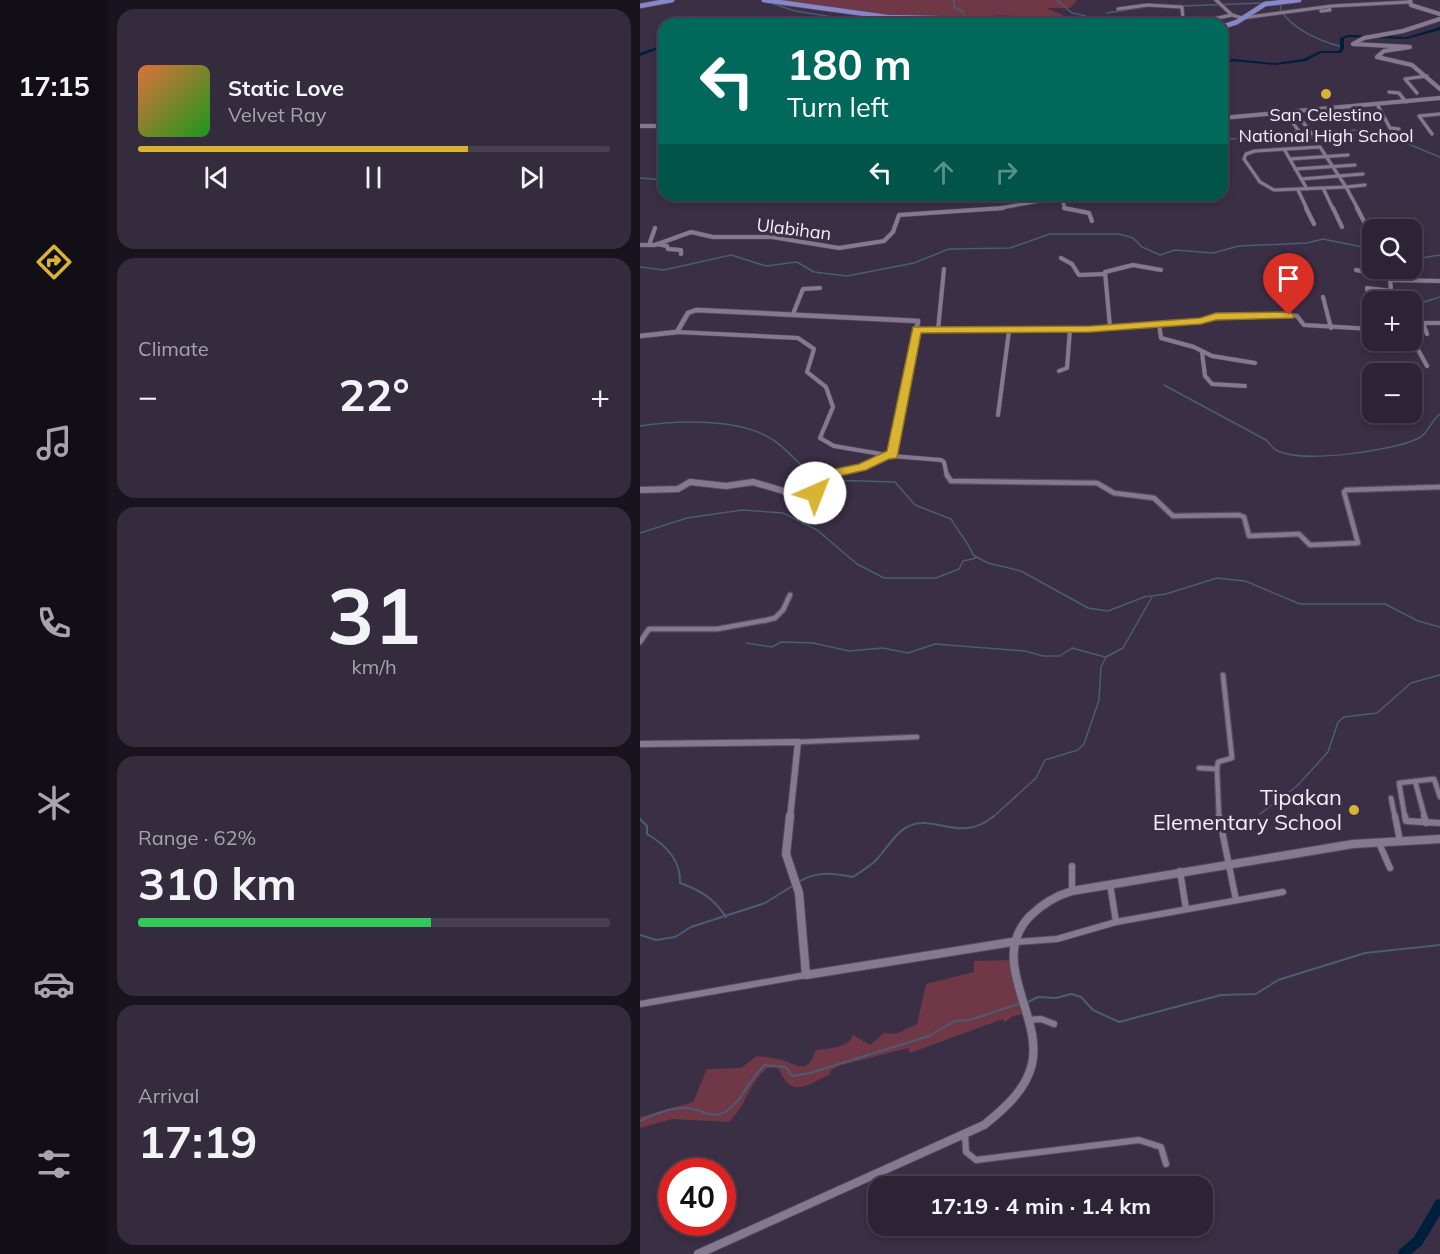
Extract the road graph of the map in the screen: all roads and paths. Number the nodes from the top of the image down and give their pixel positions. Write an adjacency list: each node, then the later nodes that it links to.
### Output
1 (672, 0): 6 (main road)
2 (764, 0): 12 (main road)
3 (1299, 0): 15 (main road)
4 (1409, 1): 7 (street); 10 (street)
5 (1218, 2): 11 (street)
6 (640, 6)
7 (1328, 7): 9 (street); 15 (street)
8 (1118, 9): 13 (street)
9 (1321, 11)
10 (1440, 14)
11 (1232, 15): 14 (street); 15 (street)
12 (916, 18)
13 (1183, 18)
14 (1218, 18)
15 (1245, 18): 17 (main road)
16 (1440, 19): 18 (street)
17 (1228, 26)
18 (1427, 76): 19 (street); 21 (street)
19 (1440, 89)
20 (1389, 92): 23 (street)
21 (1417, 93)
22 (1440, 98): 23 (street)
23 (1406, 102): 24 (street)
24 (1377, 104): 26 (street); 31 (street)
25 (1286, 112): 26 (street); 28 (street); 32 (street)
26 (1295, 112): 33 (street)
27 (1440, 114): 34 (street)
28 (1228, 117)
29 (640, 126): 30 (street)
30 (658, 126)
31 (1399, 129)
32 (1300, 133)
33 (1312, 134)
34 (1432, 134)
35 (1284, 149): 37 (street); 38 (street); 48 (street)
36 (1348, 155): 37 (street)
37 (1326, 156): 38 (street); 40 (street)
38 (1290, 159): 41 (street)
39 (1355, 165): 40 (street)
40 (1333, 166): 41 (street); 43 (street)
41 (1296, 169): 44 (street)
42 (1363, 174): 43 (street)
43 (1339, 176): 44 (street); 46 (street)
44 (1302, 179): 49 (street)
45 (1365, 185): 46 (street)
46 (1346, 186): 47 (street); 52 (street)
47 (1323, 188): 49 (street); 55 (street)
48 (1298, 189): 49 (street); 54 (street)
49 (1307, 189)
50 (1044, 201): 57 (street, Ulabihan)
51 (1063, 201): 53 (street)
52 (1363, 219)
53 (1092, 221)
54 (1314, 224)
55 (1342, 227)
56 (655, 228): 59 (street)
57 (657, 244): 59 (street, Ulabihan); 60 (street)
58 (640, 245): 59 (street, Ulabihan)
59 (649, 245)
60 (681, 254)
61 (1061, 258): 65 (street)
62 (944, 269): 82 (street)
63 (1161, 270): 65 (street)
64 (1356, 270): 66 (street)
65 (1105, 274): 77 (street)
66 (1390, 280): 67 (street); 70 (street)
67 (1440, 281)
68 (820, 288): 73 (street)
69 (1368, 291): 71 (street)
70 (1391, 291)
71 (1391, 291)
72 (1323, 297): 78 (street)
73 (793, 314): 81 (street); 84 (street)
74 (1423, 323): 75 (street); 85 (street)
75 (1440, 323)
76 (1159, 324): 77 (street); 78 (street); 88 (street)
77 (1111, 327): 79 (street)
78 (1331, 328): 80 (street)
79 (1070, 329): 83 (street); 91 (street)
80 (1362, 329)
81 (916, 330): 82 (street); 94 (street)
82 (938, 330): 83 (street)
83 (1009, 331): 93 (street)
84 (677, 332): 86 (street); 94 (street)
85 (1427, 334)
86 (640, 336)
87 (1418, 351): 90 (street)
88 (1202, 352): 89 (street); 92 (street)
89 (1255, 363)
90 (1427, 366)
91 (1059, 371)
92 (1245, 386)
93 (998, 415)
94 (890, 455): 95 (street); 96 (street)
95 (1440, 487)
96 (640, 490)
97 (790, 595): 98 (street)
98 (640, 642)
99 (1223, 675): 104 (street)
100 (917, 737): 101 (street)
101 (798, 742): 102 (street); 124 (street)
102 (640, 744)
103 (1199, 768): 104 (street)
104 (1217, 769): 113 (street)
105 (1416, 781): 106 (street); 108 (street); 108 (street)
106 (1440, 797)
107 (1391, 798): 111 (street)
108 (1426, 823): 109 (street)
109 (1440, 823)
110 (1440, 839): 111 (street)
111 (1400, 841): 112 (street)
112 (1379, 842): 113 (street); 115 (street)
113 (1230, 863): 116 (street); 120 (street)
114 (1072, 866): 118 (street)
115 (1390, 868)
116 (1180, 871): 117 (street); 121 (street)
117 (1110, 884): 118 (street); 122 (street)
118 (1072, 891): 123 (street)
119 (1283, 892): 120 (street)
120 (1236, 900): 121 (street)
121 (1186, 909): 122 (street)
122 (1116, 922): 123 (street)
123 (1012, 942): 124 (street); 126 (street)
124 (806, 975): 125 (street)
125 (640, 1004)
126 (1026, 1020): 127 (street); 128 (street)
127 (1054, 1024)
128 (965, 1134): 129 (street); 130 (street)
129 (1166, 1164)
130 (698, 1254)

